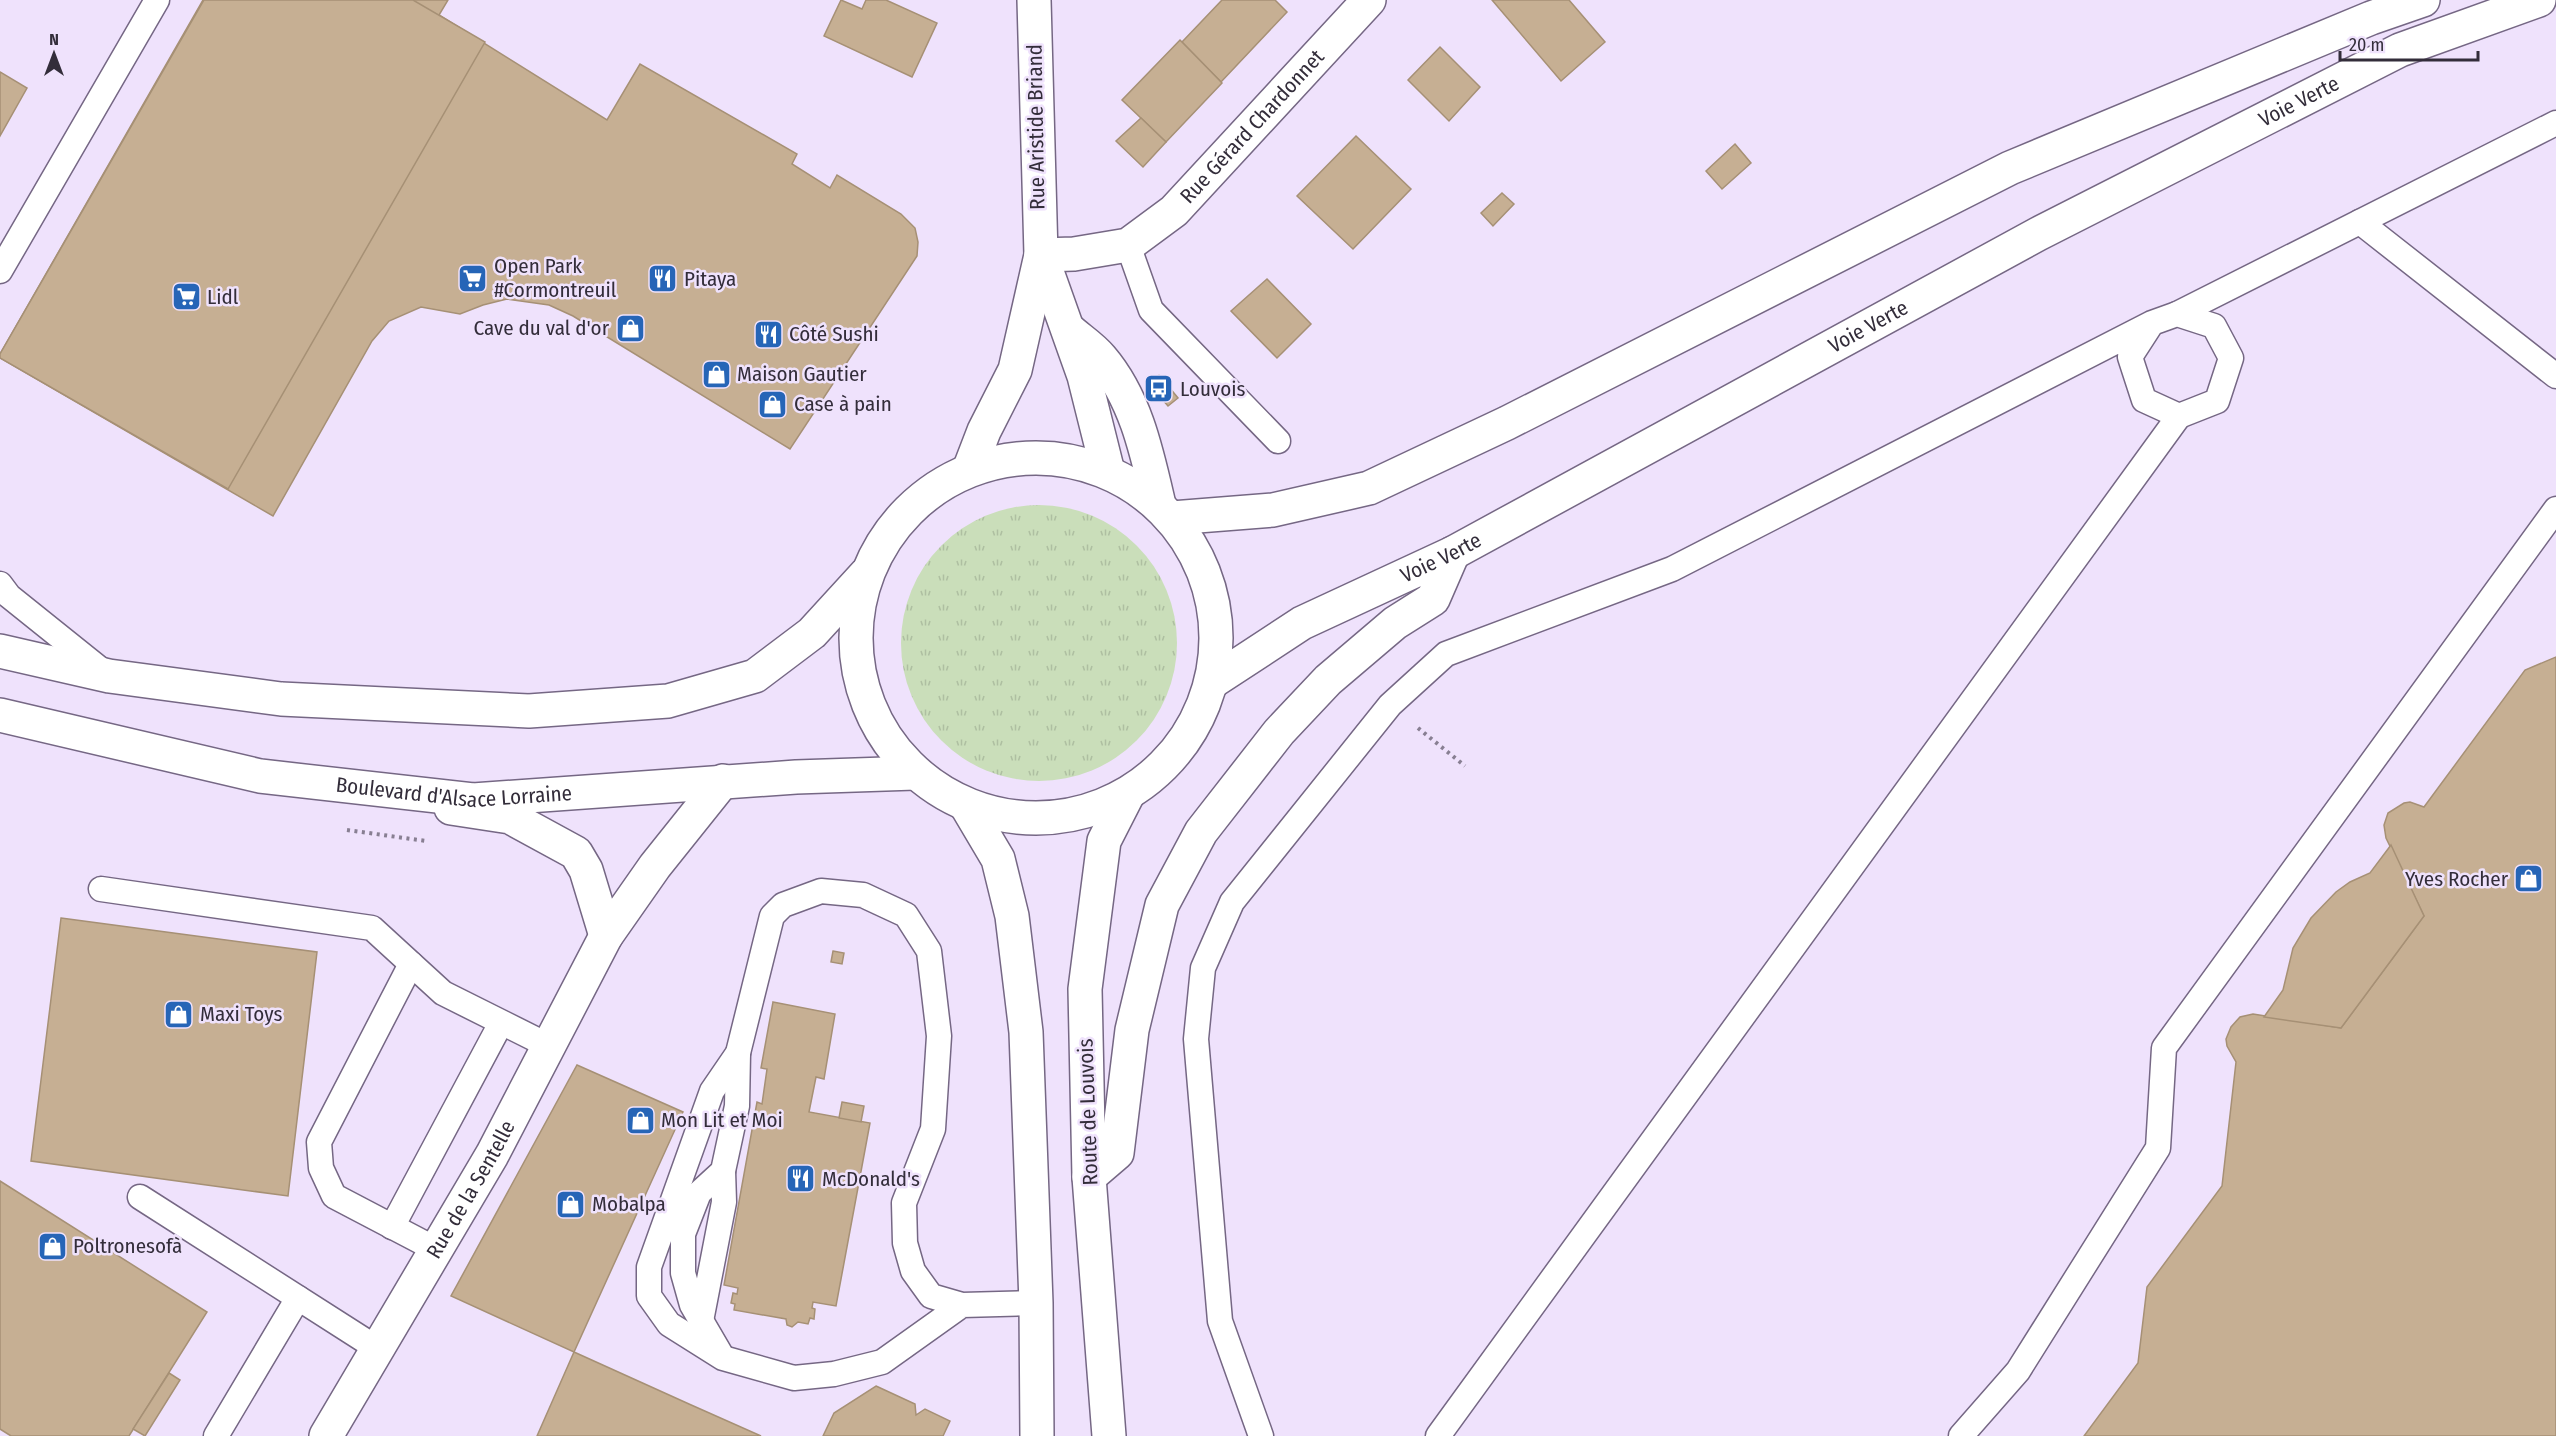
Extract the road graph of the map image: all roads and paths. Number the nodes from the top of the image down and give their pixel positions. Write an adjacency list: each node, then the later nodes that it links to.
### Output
1 (157, 0): 10 (lane)
2 (1034, 0): 9 (main road, Rue Aristide Briand)
3 (1369, 0): 8 (main road, Rue Gérard Chardonnet)
4 (2423, 0): 20 (main road)
5 (2539, 0): 21 (main road, Voie Verte)
6 (2556, 123): 7 (lane)
7 (2360, 222): 11 (lane); 14 (lane)
8 (1128, 245): 9 (main road, Rue Gérard Chardonnet); 16 (lane)
9 (1041, 255): 13 (main road, Rue Aristide Briand); 17 (main road, Rue Aristide Briand)
10 (0, 271)
11 (2177, 314): 12 (lane); 15 (lane)
12 (2152, 323): 15 (lane); 27 (lane)
13 (1069, 330): 18 (main road, Rue Aristide Briand); 20 (main road)
14 (2556, 376)
15 (2180, 416): 57 (lane)
16 (1278, 441)
17 (969, 470): 18 (main road); 22 (main road)
18 (1108, 472): 20 (main road)
19 (2556, 509): 58 (lane)
20 (1166, 512): 26 (main road)
21 (1453, 553): 26 (main road, Voie Verte); 42 (main road)
22 (866, 574): 25 (main road); 30 (main road)
23 (0, 584): 25 (lane)
24 (0, 651): 25 (main road)
25 (109, 676)
26 (1212, 682): 33 (main road)
27 (1390, 705): 29 (path); 56 (lane)
28 (0, 715): 31 (main road, Boulevard d'Alsace Lorraine)
29 (1465, 766)
30 (915, 773): 32 (main road, Boulevard d'Alsace Lorraine); 34 (main road)
31 (260, 776): 32 (main road, Boulevard d'Alsace Lorraine); 36 (main road)
32 (723, 781): 36 (main road, Rue de la Sentelle)
33 (1128, 794): 34 (main road); 42 (main road, Route de Louvois)
34 (966, 805): 47 (main road)
35 (101, 889): 37 (lane)
36 (606, 936): 39 (main road, Rue de la Sentelle)
37 (411, 964): 38 (lane); 44 (lane)
38 (501, 1023): 39 (lane); 44 (lane)
39 (549, 1047): 45 (main road, Rue de la Sentelle)
40 (738, 1053): 41 (lane); 48 (lane); 51 (lane)
41 (723, 1172): 49 (lane); 49 (lane)
42 (1089, 1177): 55 (main road, Route de Louvois)
43 (140, 1197): 46 (lane)
44 (392, 1227): 45 (lane)
45 (437, 1250): 50 (main road, Rue de la Sentelle)
46 (298, 1298): 50 (lane); 52 (lane)
47 (1036, 1302): 48 (lane); 54 (main road)
48 (962, 1305): 51 (lane)
49 (701, 1321): 51 (lane)
50 (378, 1348): 53 (main road, Rue de la Sentelle)
51 (723, 1358)
52 (216, 1436)
53 (326, 1436)
54 (1037, 1436)
55 (1109, 1436)
56 (1261, 1436)
57 (1438, 1436)
58 (1961, 1436)

